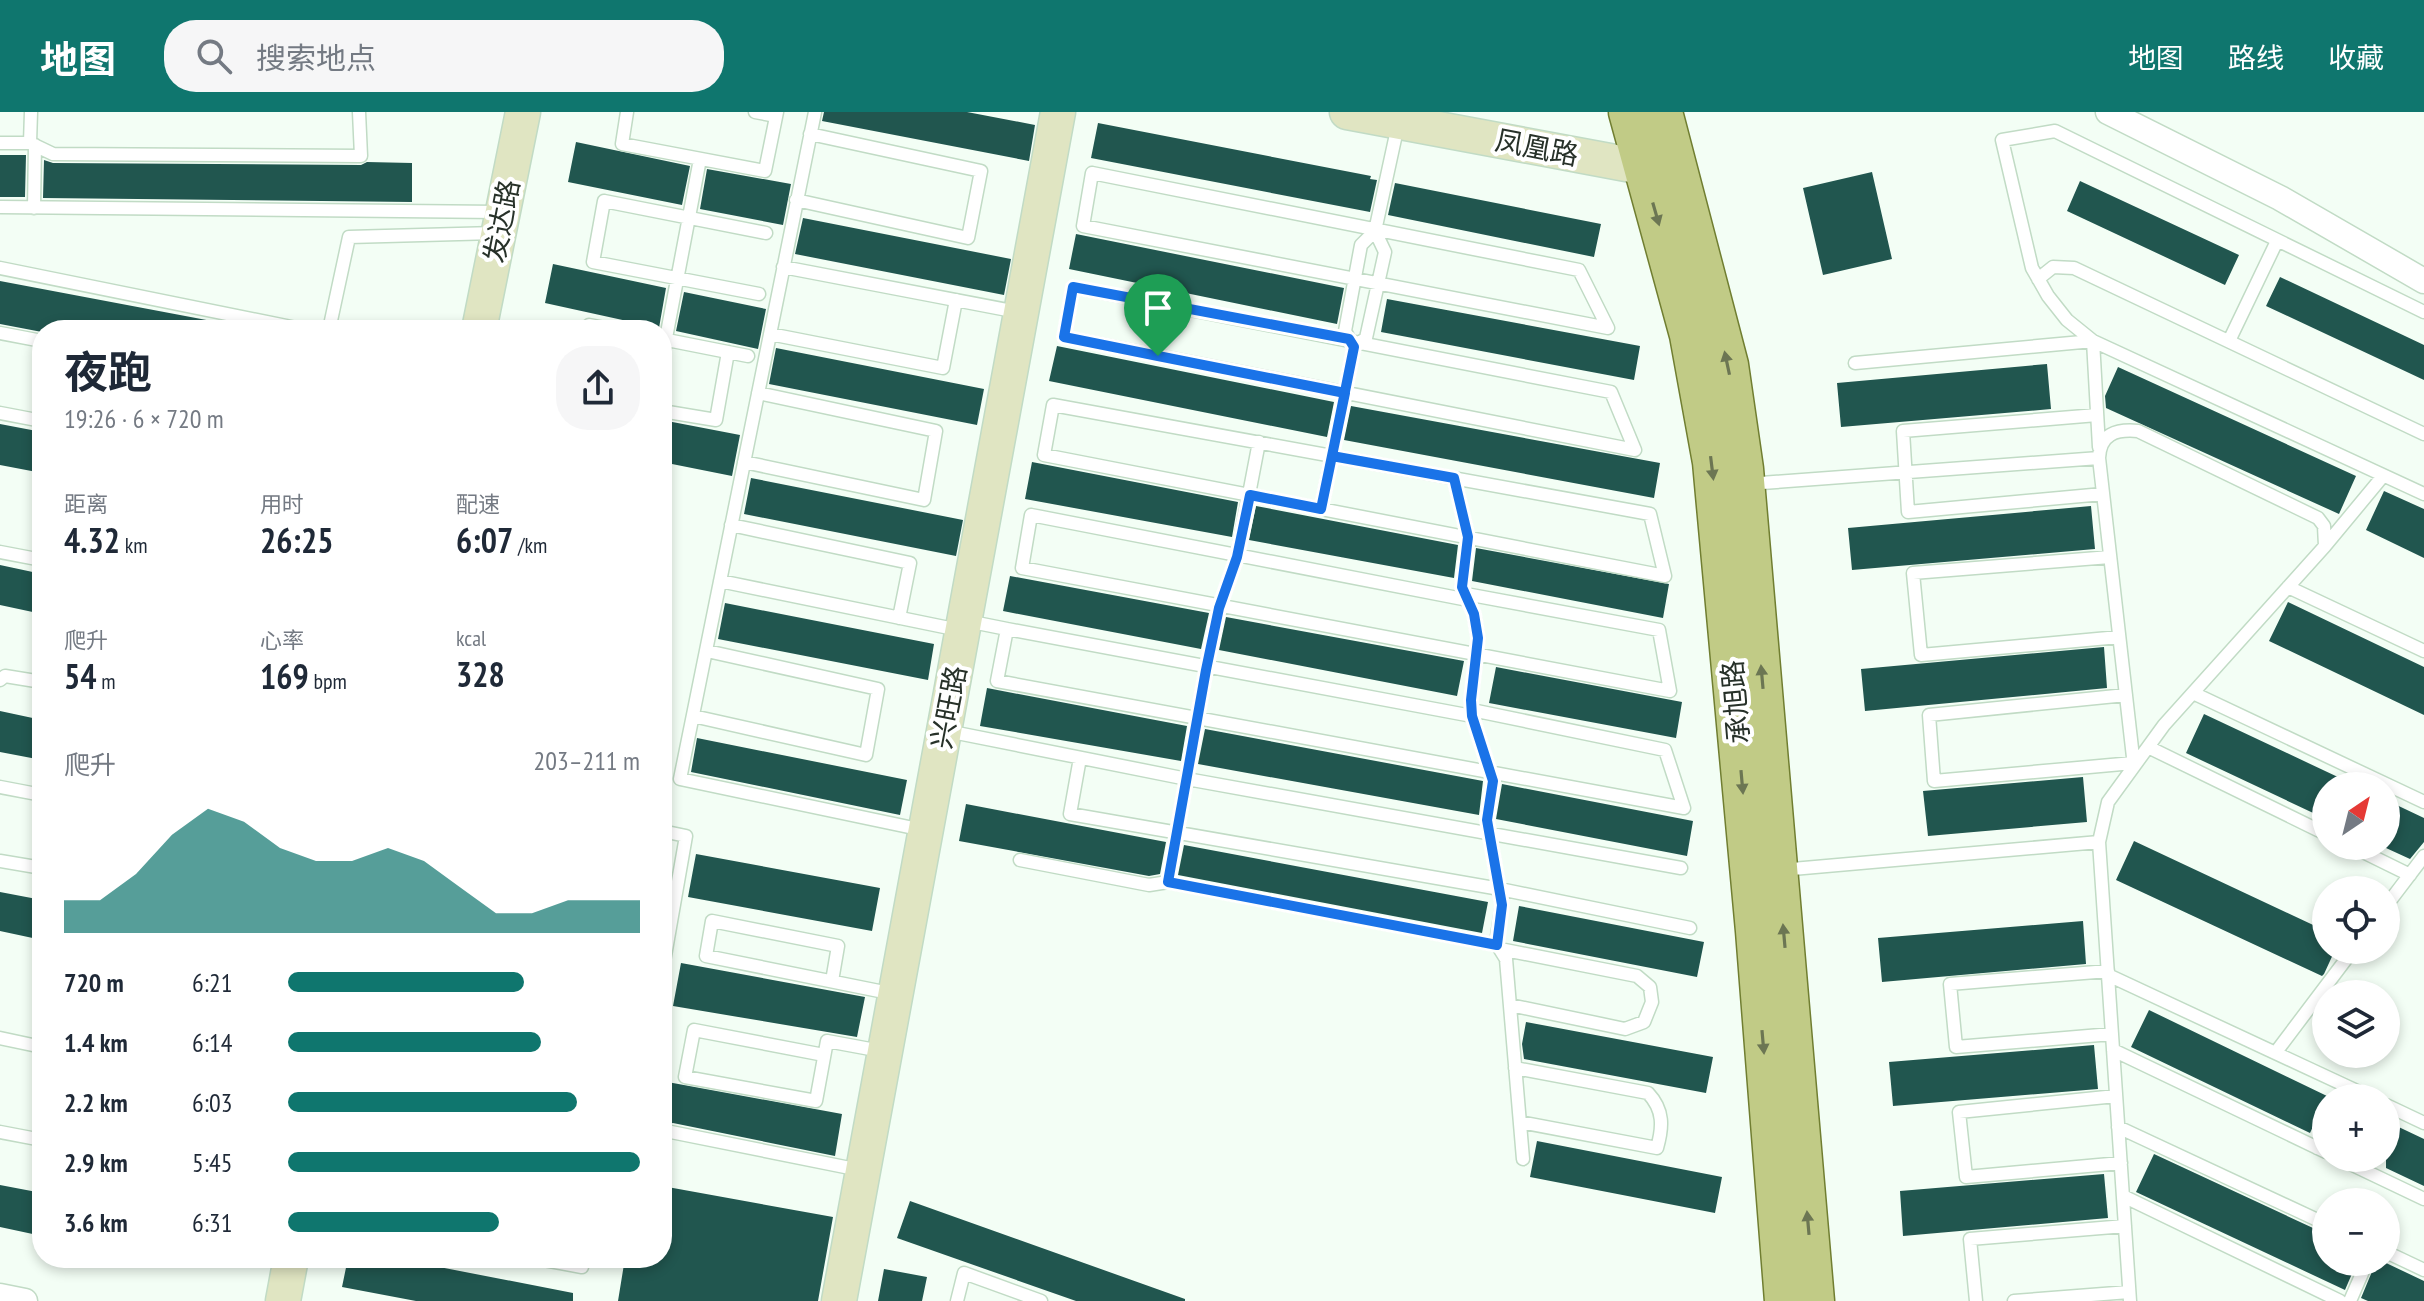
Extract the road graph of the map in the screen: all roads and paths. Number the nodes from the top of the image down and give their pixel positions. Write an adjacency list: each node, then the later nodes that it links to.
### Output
1 (31, 112): 16 (lane)
2 (359, 112): 16 (lane)
3 (523, 112): 23 (street, 发达路)
4 (627, 112): 17 (lane)
5 (755, 112): 12 (lane)
6 (815, 112): 14 (lane)
7 (1058, 112): 36 (street, 兴旺路)
8 (1347, 112): 13 (street, 凤凰路)
9 (1628, 112): 18 (main road, 承旭路)
10 (1663, 112): 18 (main road, 承旭路)
11 (2108, 112): 32 (street)
12 (776, 114): 17 (lane)
13 (1399, 122): 18 (street, 凤凰路); 24 (lane)
14 (810, 134): 19 (lane); 19 (lane)
15 (0, 143): 16 (lane)
16 (33, 144): 21 (lane)
17 (700, 159): 22 (lane)
18 (1661, 170): 66 (main road, 承旭路, one-way to 18); 168 (main road, 承旭路, one-way to 168)
19 (796, 200): 27 (lane)
20 (0, 207): 21 (lane)
21 (34, 208): 23 (lane)
22 (689, 218): 25 (lane); 29 (lane); 29 (lane)
23 (500, 223): 39 (lane); 40 (street, 发达路)
24 (1376, 230): 31 (lane); 31 (lane); 33 (lane); 33 (lane)
25 (766, 233)
26 (2277, 241): 30 (lane); 37 (lane); 47 (lane)
27 (783, 267): 35 (lane); 43 (lane)
28 (0, 268): 38 (lane)
29 (677, 279): 34 (lane); 41 (lane)
30 (2038, 279): 46 (lane); 47 (lane)
31 (1354, 280): 33 (lane); 48 (lane)
32 (2424, 281)
33 (1378, 285): 48 (lane)
34 (759, 294)
35 (956, 300): 36 (lane); 43 (lane)
36 (1021, 312): 83 (street, 兴旺路)
37 (2424, 312)
38 (257, 320)
39 (331, 320)
40 (481, 320)
41 (668, 320)
42 (0, 333): 44 (lane)
43 (770, 334): 52 (lane)
44 (32, 339)
45 (672, 341): 49 (lane)
46 (2093, 341): 51 (lane); 56 (lane); 64 (lane)
47 (2229, 341): 58 (lane)
48 (1355, 343): 53 (lane); 53 (lane); 53 (lane)
49 (728, 352): 50 (lane); 55 (lane)
50 (748, 356)
51 (1855, 363)
52 (758, 393): 62 (lane); 62 (lane)
53 (1345, 393): 61 (lane)
54 (0, 413): 57 (lane)
55 (672, 413)
56 (2097, 415): 60 (lane); 63 (lane)
57 (32, 419)
58 (2424, 434)
59 (1259, 442): 61 (lane); 69 (lane); 69 (lane)
60 (2099, 452): 63 (lane); 67 (lane); 73 (lane)
61 (1332, 456): 65 (lane); 70 (lane)
62 (744, 462): 71 (lane)
63 (1906, 472): 66 (lane); 67 (lane)
64 (2383, 476): 68 (lane); 73 (lane)
65 (1454, 478): 72 (lane); 72 (lane)
66 (1745, 484): 118 (main road, 承旭路, one-way to 66)
67 (2103, 494): 76 (lane)
68 (2424, 494)
69 (1250, 495): 70 (lane); 75 (lane)
70 (1321, 509): 72 (lane)
71 (731, 525): 78 (lane); 82 (lane)
72 (1468, 537): 80 (lane)
73 (2325, 546): 79 (lane)
74 (0, 552): 77 (lane)
75 (1237, 556): 80 (lane); 81 (lane); 81 (lane)
76 (2110, 557): 85 (lane); 85 (lane)
77 (32, 558)
78 (720, 581): 82 (lane); 86 (lane)
79 (2288, 587): 87 (lane); 92 (lane)
80 (1467, 597): 88 (lane); 88 (lane)
81 (1220, 605): 88 (lane); 89 (lane)
82 (899, 618): 83 (lane)
83 (963, 626): 84 (lane); 97 (street, 兴旺路)
84 (1007, 629): 89 (lane); 96 (lane)
85 (2119, 637): 93 (lane)
86 (707, 651): 95 (lane); 95 (lane)
87 (2424, 651)
88 (1477, 653): 94 (lane)
89 (1207, 666): 94 (lane); 96 (lane)
90 (0, 680): 91 (lane)
91 (32, 680)
92 (2193, 693): 98 (lane); 105 (lane)
93 (2126, 695): 100 (lane); 100 (lane)
94 (1472, 713): 101 (lane); 101 (lane)
95 (693, 716): 107 (lane)
96 (1198, 717): 101 (lane); 102 (lane)
97 (944, 730): 99 (lane); 107 (street, 兴旺路)
98 (2148, 747): 100 (lane); 106 (lane)
99 (1080, 758): 102 (lane); 110 (lane)
100 (2133, 764): 111 (lane)
101 (1490, 771): 109 (lane)
102 (1187, 779): 109 (lane); 110 (lane)
103 (0, 787): 104 (lane)
104 (32, 793)
105 (2424, 802)
106 (2312, 827)
107 (925, 831): 129 (street, 兴旺路)
108 (672, 833): 123 (lane)
109 (1490, 833): 117 (lane); 122 (lane)
110 (1177, 834): 120 (lane); 122 (lane)
111 (2099, 842): 118 (lane); 127 (lane)
112 (2424, 856): 119 (lane)
113 (1020, 860): 120 (lane)
114 (2379, 860): 119 (lane)
115 (0, 861): 116 (lane)
116 (32, 866)
117 (1681, 868)
118 (1778, 870): 169 (main road, 承旭路, one-way to 118)
119 (2410, 875): 121 (lane)
120 (1168, 882): 125 (lane)
121 (2400, 888)
122 (1500, 889): 124 (lane); 125 (lane)
123 (672, 916)
124 (1690, 928)
125 (1499, 947): 130 (lane); 130 (lane)
126 (2342, 964): 136 (lane)
127 (2108, 973): 131 (lane); 131 (lane); 136 (lane)
128 (832, 981): 128 (lane); 129 (lane)
129 (894, 994): 135 (street, 兴旺路)
130 (1510, 1005): 138 (lane)
131 (2112, 1034): 134 (lane)
132 (0, 1038): 133 (lane)
133 (32, 1045)
134 (2113, 1050): 140 (lane); 148 (lane)
135 (885, 1052): 137 (lane); 151 (street, 兴旺路)
136 (2276, 1052): 139 (lane)
137 (824, 1055): 137 (lane)
138 (1515, 1068): 142 (lane); 142 (lane)
139 (2342, 1084)
140 (2116, 1096): 144 (lane); 150 (lane)
141 (2400, 1112): 143 (lane)
142 (1520, 1122): 149 (lane)
143 (2424, 1123)
144 (2118, 1127): 150 (lane); 155 (lane)
145 (0, 1132): 147 (lane)
146 (672, 1132): 151 (lane)
147 (32, 1138)
148 (2312, 1145)
149 (1523, 1159)
150 (2121, 1163): 153 (lane)
151 (863, 1171): 165 (street, 兴旺路)
152 (2367, 1172): 154 (lane)
153 (2123, 1196): 156 (lane); 172 (lane)
154 (2424, 1199)
155 (2312, 1217)
156 (2125, 1226): 162 (lane); 170 (lane)
157 (2400, 1259): 159 (lane)
158 (289, 1268): 164 (street)
159 (2424, 1270)
160 (2361, 1276): 173 (lane)
161 (0, 1296): 163 (street)
162 (2130, 1296): 171 (lane)
163 (25, 1301)
164 (283, 1301)
165 (839, 1301)
166 (957, 1301): 167 (lane)
167 (1041, 1301)
168 (1784, 1301)
169 (1815, 1301)
170 (1976, 1301)
171 (2014, 1301)
172 (2340, 1301)
173 (2350, 1301)

